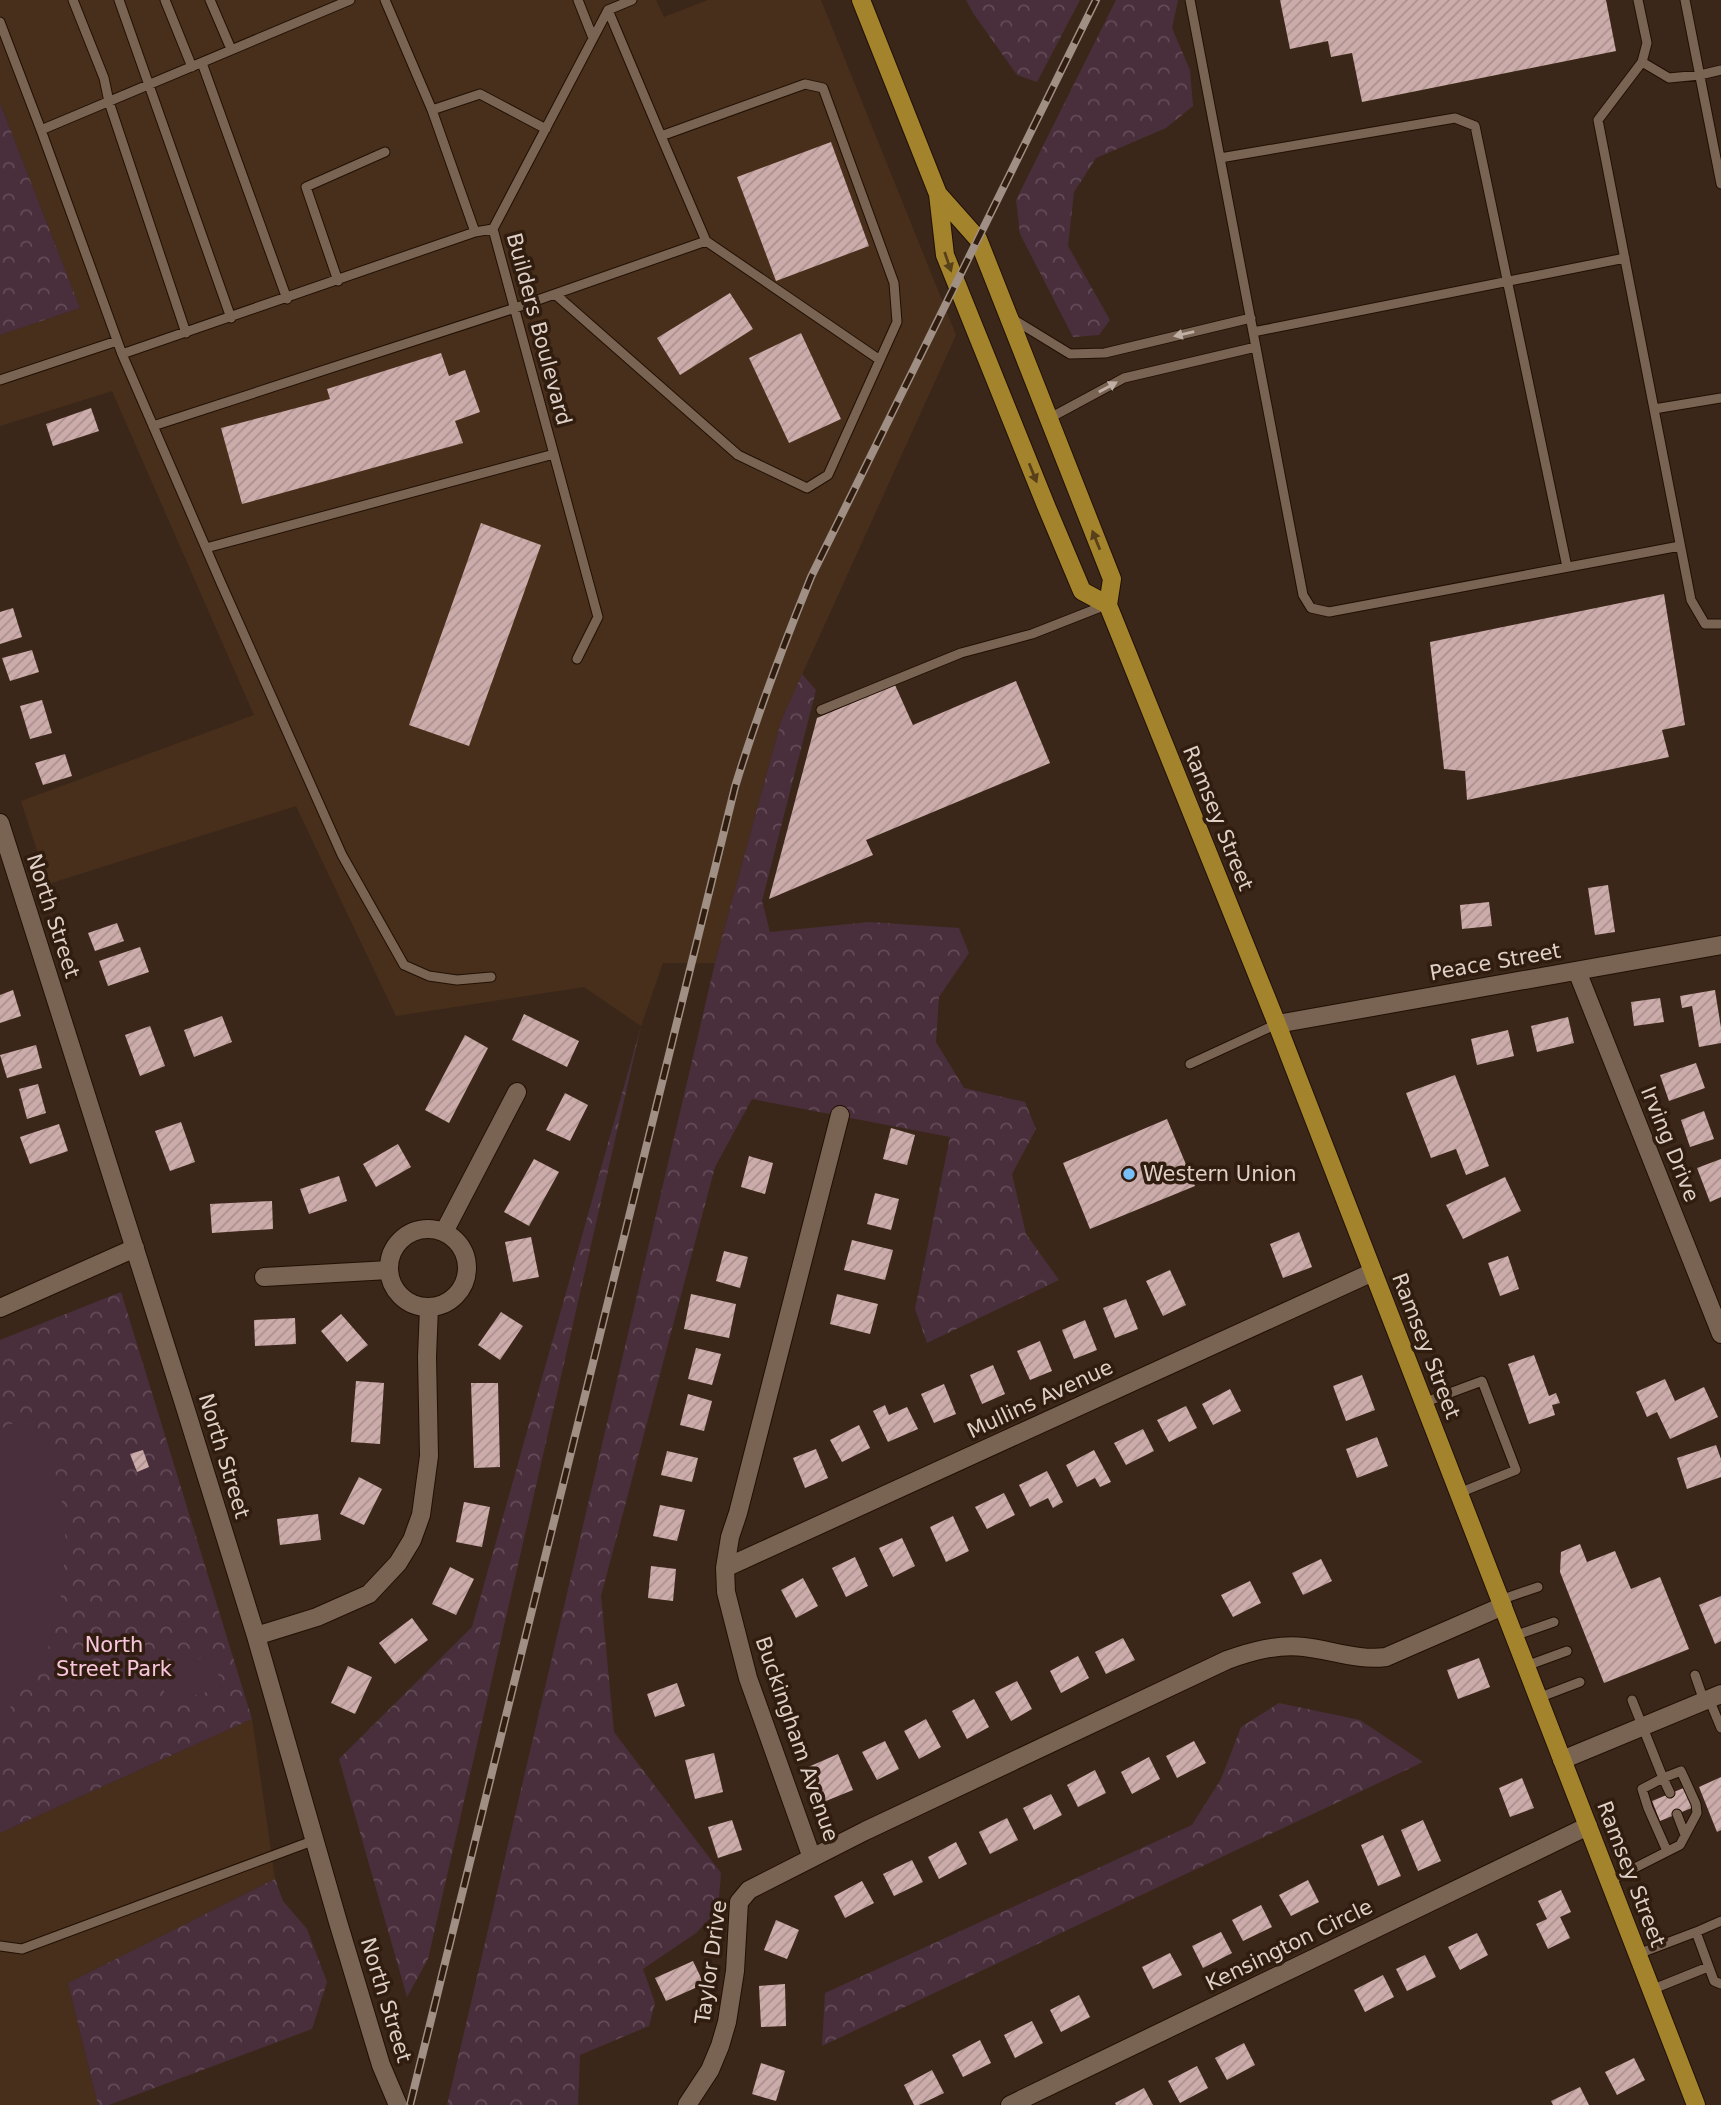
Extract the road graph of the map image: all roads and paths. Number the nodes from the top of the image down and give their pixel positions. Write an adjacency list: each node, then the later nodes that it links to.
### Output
1 (74, 0): 23 (lane)
2 (118, 0): 22 (lane)
3 (165, 0): 19 (lane)
4 (210, 0): 16 (lane)
5 (350, 0): 16 (lane)
6 (385, 0): 24 (lane)
7 (578, 0): 15 (lane)
8 (632, 0): 13 (lane)
9 (862, 0): 31 (main road, Ramsey Street)
10 (1190, 0): 29 (lane)
11 (1639, 0): 17 (lane)
12 (1685, 0): 21 (lane)
13 (608, 10): 15 (lane, Builders Boulevard); 27 (lane)
14 (0, 22): 26 (lane)
15 (593, 38): 25 (lane, Builders Boulevard)
16 (231, 49): 18 (lane)
17 (1642, 62): 21 (lane); 35 (lane)
18 (202, 63): 19 (lane); 39 (lane)
19 (192, 67): 22 (lane)
20 (1721, 69): 21 (lane)
21 (1700, 75): 30 (lane)
22 (149, 85): 23 (lane); 42 (lane)
23 (109, 102): 26 (lane); 45 (lane)
24 (432, 110): 25 (lane); 33 (lane)
25 (546, 129): 32 (lane, Builders Boulevard)
26 (41, 130): 46 (lane)
27 (661, 136): 34 (lane); 49 (lane)
28 (386, 152): 36 (lane)
29 (1220, 158): 37 (lane); 43 (lane)
30 (1721, 184)
31 (939, 194): 41 (main road, Ramsey Street); 59 (main road, Ramsey Street, one-way to 59)
32 (493, 229): 33 (lane); 40 (lane, Builders Boulevard)
33 (475, 232): 36 (lane)
34 (706, 241): 38 (lane); 49 (lane)
35 (1625, 258): 37 (lane); 52 (lane)
36 (338, 281): 39 (lane)
37 (1507, 282): 44 (lane); 58 (lane)
38 (555, 294): 40 (lane); 49 (lane)
39 (287, 299): 42 (lane)
40 (515, 309): 54 (lane); 55 (lane, Builders Boulevard)
41 (1007, 316): 43 (lane, one-way to 41); 53 (main road, Ramsey Street)
42 (231, 318): 45 (lane)
43 (1251, 318): 44 (lane)
44 (1254, 332): 47 (lane)
45 (186, 333): 48 (lane)
46 (117, 341): 48 (lane); 50 (lane)
47 (1256, 347): 53 (lane, one-way to 47); 58 (lane)
48 (122, 354): 54 (lane)
49 (880, 360)
50 (0, 380)
51 (1721, 398): 52 (lane)
52 (1654, 409): 56 (lane)
53 (1048, 419): 59 (main road, Ramsey Street, one-way to 53)
54 (153, 426): 57 (lane)
55 (554, 454): 57 (lane); 61 (lane, Builders Boulevard)
56 (1680, 546): 58 (lane); 60 (lane)
57 (206, 548): 66 (lane)
58 (1567, 567)
59 (1108, 605): 62 (lane); 67 (main road, Ramsey Street)
60 (1721, 624)
61 (577, 659)
62 (821, 710)
63 (0, 823): 72 (street, North Street)
64 (1721, 945): 65 (street, Peace Street)
65 (1577, 971): 67 (street, Peace Street); 78 (street, Irving Drive)
66 (491, 977)
67 (1277, 1024): 68 (lane); 74 (main road, Ramsey Street)
68 (1190, 1064)
69 (517, 1092): 71 (street)
70 (840, 1115): 81 (street, Buckingham Avenue)
71 (444, 1232): 73 (street); 76 (street)
72 (135, 1248): 77 (street); 85 (street, North Street)
73 (390, 1270): 75 (street); 76 (street)
74 (1373, 1272): 79 (main road, Ramsey Street); 81 (street, Mullins Avenue)
75 (264, 1277)
76 (429, 1307): 85 (street)
77 (0, 1308)
78 (1721, 1334)
79 (1423, 1403): 80 (main road, Ramsey Street); 80 (lane)
80 (1459, 1493): 83 (main road, Ramsey Street)
81 (725, 1568): 104 (street, Buckingham Avenue)
82 (1538, 1587): 83 (lane)
83 (1502, 1603): 86 (main road, Ramsey Street); 104 (street, Buckingham Avenue)
84 (1554, 1622): 86 (lane)
85 (256, 1636): 102 (street, North Street)
86 (1514, 1636): 88 (main road, Ramsey Street)
87 (1567, 1651): 88 (lane)
88 (1526, 1666): 91 (main road, Ramsey Street)
89 (1695, 1675): 92 (lane)
90 (1580, 1682): 91 (lane)
91 (1538, 1698): 96 (main road, Ramsey Street)
92 (1711, 1698): 94 (street); 95 (lane)
93 (1632, 1700): 94 (lane)
94 (1642, 1727): 96 (street); 97 (lane)
95 (1721, 1728)
96 (1562, 1760): 100 (main road, Ramsey Street)
97 (1663, 1778): 98 (lane); 101 (lane); 103 (lane)
98 (1670, 1793)
99 (1677, 1814): 101 (lane)
100 (1588, 1826): 105 (main road, Ramsey Street); 115 (street, Kensington Circle)
101 (1685, 1835): 103 (lane)
102 (314, 1840): 108 (lane); 113 (street, North Street)
103 (1667, 1851): 105 (lane)
104 (812, 1858): 114 (street, Taylor Drive)
105 (1609, 1881): 109 (main road, Ramsey Street)
106 (1721, 1921): 107 (lane)
107 (1696, 1933): 109 (lane); 110 (lane)
108 (0, 1946)
109 (1638, 1954): 112 (main road, Ramsey Street)
110 (1708, 1967): 111 (lane); 112 (lane)
111 (1721, 1984)
112 (1651, 1990): 116 (main road, Ramsey Street)
113 (398, 2105)
114 (687, 2105)
115 (1010, 2105)
116 (1696, 2105)

